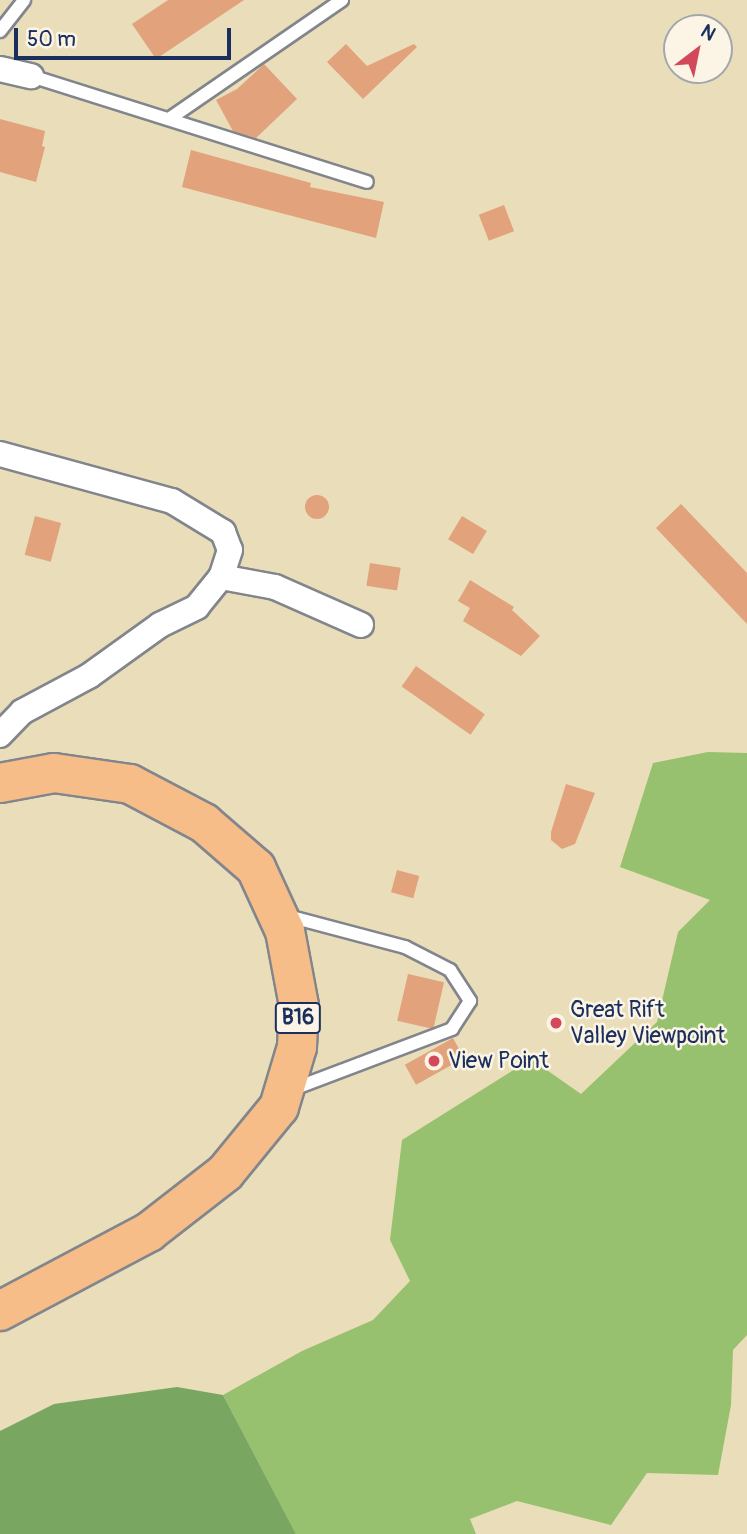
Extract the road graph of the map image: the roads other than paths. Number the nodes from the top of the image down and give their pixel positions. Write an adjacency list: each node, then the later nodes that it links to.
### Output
1 (24, 0): 3 (lane)
2 (342, 0): 6 (lane)
3 (0, 32)
4 (0, 69): 5 (street)
5 (31, 76): 6 (lane)
6 (169, 120): 7 (lane)
7 (367, 182)
8 (0, 454): 9 (street)
9 (221, 577): 10 (street); 11 (street)
10 (361, 625)
11 (0, 735)
12 (0, 783): 13 (main road, B16)
13 (277, 913): 14 (main road, B16); 14 (lane)
14 (283, 1093): 15 (main road, B16)
15 (0, 1311)

